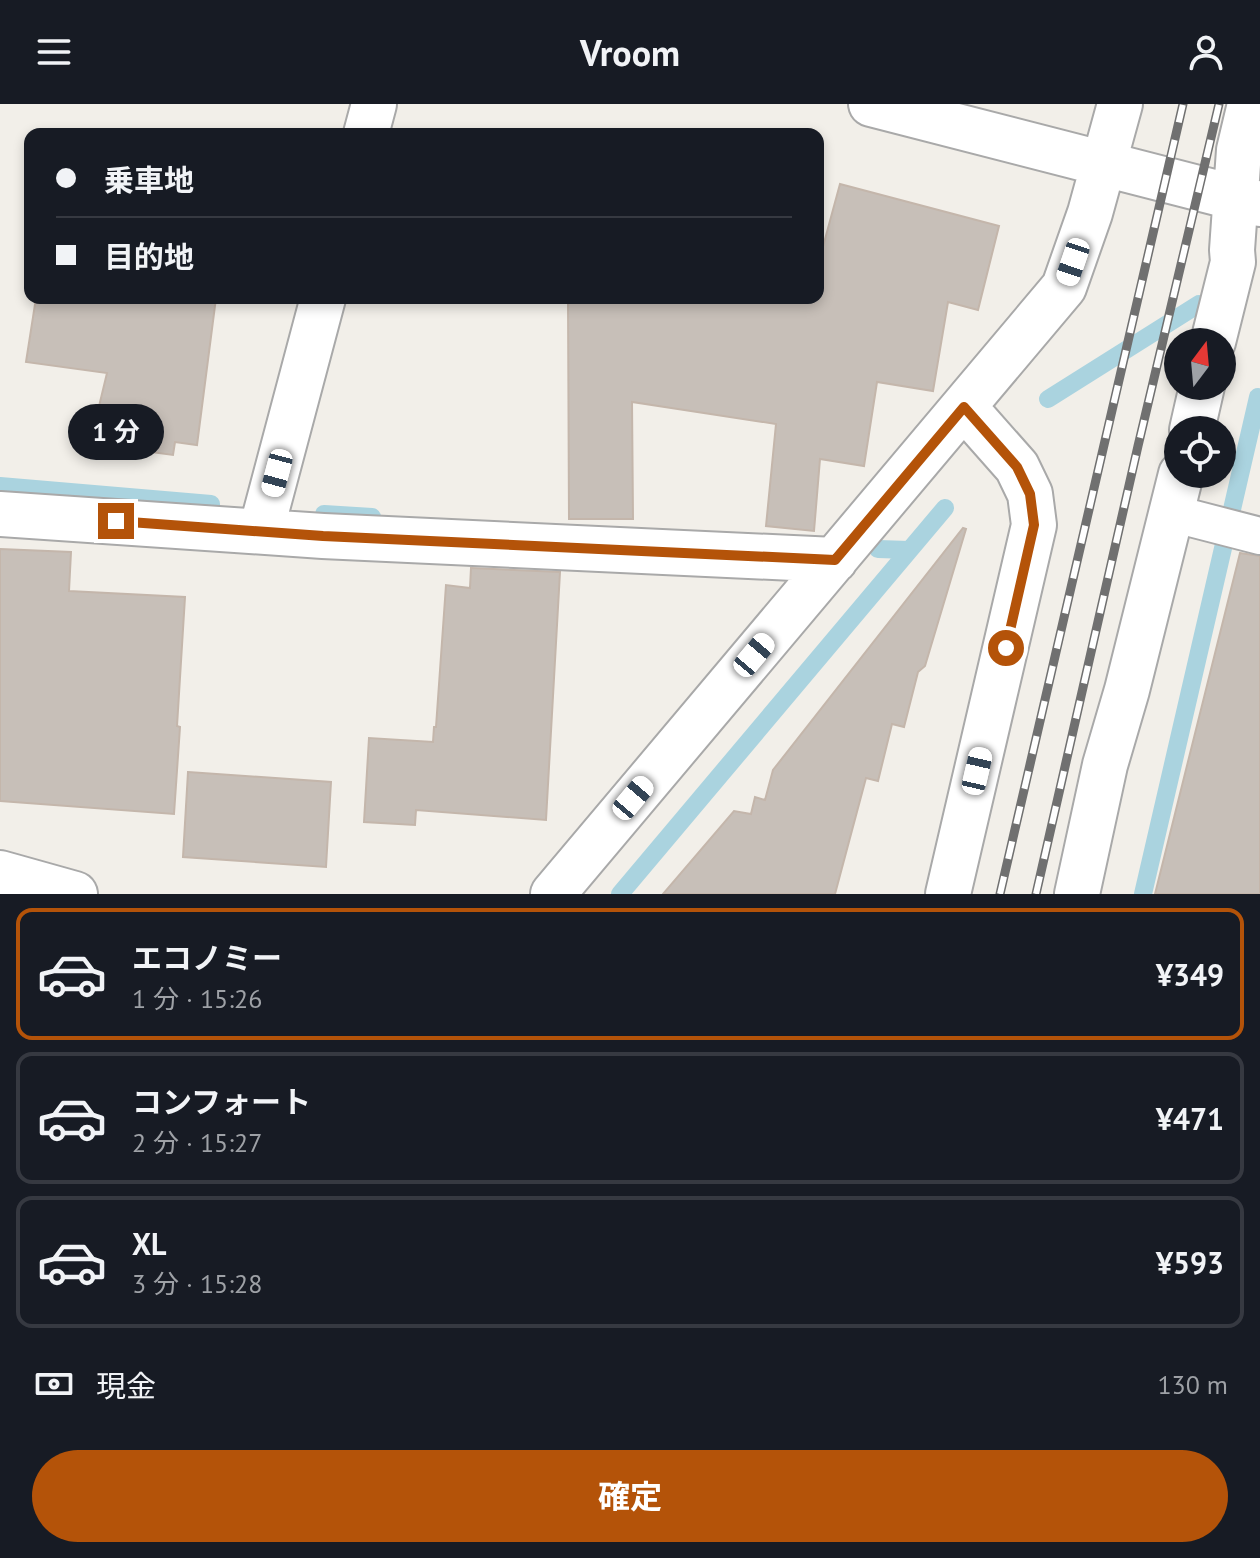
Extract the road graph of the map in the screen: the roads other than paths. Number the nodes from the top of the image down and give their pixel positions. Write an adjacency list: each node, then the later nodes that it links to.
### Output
1 (374, 104): 5 (street)
2 (871, 104): 6 (street)
3 (1120, 104): 6 (street)
4 (1250, 104): 7 (street)
5 (368, 128)
6 (1104, 164): 7 (street); 10 (street)
7 (1248, 201): 9 (street)
8 (321, 304): 14 (street)
9 (1216, 328)
10 (964, 407): 15 (street); 19 (street)
11 (1176, 494): 13 (lane); 20 (street)
12 (0, 514): 14 (street)
13 (1237, 530)
14 (261, 531): 15 (street)
15 (835, 560): 18 (street)
16 (0, 873): 17 (street)
17 (75, 894)
18 (553, 894)
19 (948, 894)
20 (1077, 894)

